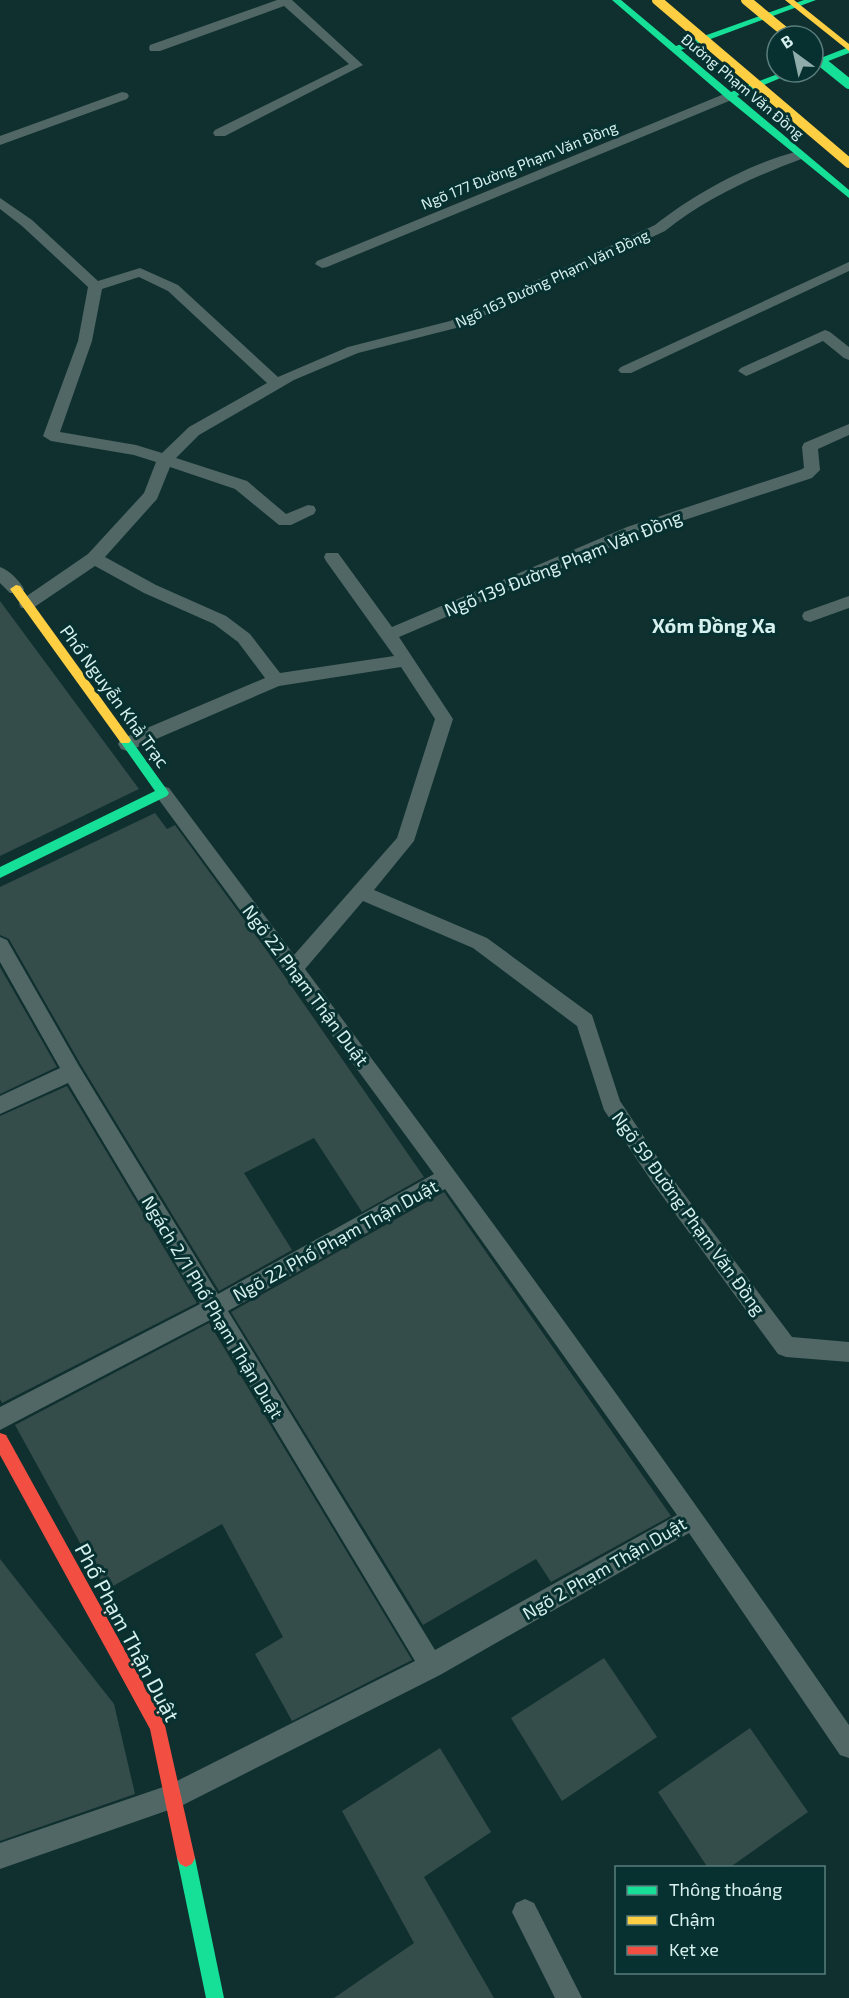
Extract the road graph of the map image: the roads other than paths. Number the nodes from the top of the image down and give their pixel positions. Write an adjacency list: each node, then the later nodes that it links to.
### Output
1 (286, 0): 8 (lane); 17 (lane)
2 (616, 0): 10 (main road, Đường Phạm Văn Đồng)
3 (657, 0): 20 (main road, bridge)
4 (746, 0): 7 (main road, bridge)
5 (812, 0): 6 (main road)
6 (793, 3): 9 (main road); 10 (main road)
7 (775, 24)
8 (156, 48)
9 (849, 49): 11 (main road)
10 (674, 50): 16 (main road, Đường Phạm Văn Đồng)
11 (825, 59)
12 (825, 65): 14 (main road, bridge)
13 (765, 82): 16 (main road)
14 (849, 84)
15 (122, 96): 18 (lane)
16 (729, 96): 19 (main road, Đường Phạm Văn Đồng); 23 (lane, Ngõ 177 Đường Phạm Văn Đồng)
17 (220, 133)
18 (0, 141)
19 (799, 154): 21 (main road, Đường Phạm Văn Đồng); 29 (lane, Ngõ 163 Đường Phạm Văn Đồng)
20 (849, 163)
21 (849, 195)
22 (0, 202): 25 (lane)
23 (322, 264)
24 (849, 266): 27 (lane)
25 (95, 286): 29 (lane); 31 (lane)
26 (849, 355): 28 (lane)
27 (626, 370)
28 (746, 371)
29 (277, 384): 31 (lane, Ngõ 163 Đường Phạm Văn Đồng)
30 (849, 429): 42 (lane, Ngõ 139 Đường Phạm Văn Đồng)
31 (165, 459): 32 (lane); 34 (lane, Ngõ 163 Đường Phạm Văn Đồng)
32 (308, 510)
33 (332, 557): 42 (lane)
34 (94, 558): 40 (lane, Ngõ 163 Đường Phạm Văn Đồng); 44 (lane)
35 (0, 573): 37 (lane)
36 (0, 584): 37 (lane)
37 (16, 589): 38 (lane); 40 (main road, Phố Nguyễn Khả Trạc)
38 (0, 595)
39 (849, 602): 41 (lane)
40 (27, 604): 45 (main road, Phố Nguyễn Khả Trạc)
41 (810, 615)
42 (389, 635): 43 (lane)
43 (405, 660): 44 (lane); 48 (lane)
44 (276, 680): 45 (lane)
45 (127, 744): 46 (main road, Phố Nguyễn Khả Trạc)
46 (163, 793): 47 (main road, Phố Nguyễn Khả Trạc); 50 (lane, Ngõ 22 Phạm Thận Duật)
47 (0, 873)
48 (360, 892): 50 (lane); 55 (lane, Ngõ 59 Đường Phạm Văn Đồng)
49 (0, 945): 51 (lane, Ngách 2/1 Phố Phạm Thận Duật)
50 (294, 968): 53 (lane, Ngõ 22 Phạm Thận Duật)
51 (72, 1072): 52 (lane); 54 (lane, Ngách 2/1 Phố Phạm Thận Duật)
52 (0, 1105)
53 (448, 1178): 54 (lane, Ngõ 22 Phố Phạm Thận Duật); 58 (lane, Ngõ 2 Phạm Thận Duật)
54 (213, 1308): 56 (lane, Ngõ 22 Phố Phạm Thận Duật); 59 (lane, Ngách 2/1 Phố Phạm Thận Duật)
55 (849, 1352)
56 (0, 1419)
57 (0, 1440): 61 (main road, Phố Phạm Thận Duật)
58 (693, 1518): 59 (lane, Ngõ 2 Phạm Thận Duật); 60 (lane)
59 (431, 1666): 61 (lane, Ngõ 2 Phạm Thận Duật)
60 (849, 1746)
61 (174, 1796): 62 (lane, Ngõ 2 Phạm Thận Duật); 64 (main road, Phố Phạm Thận Duật)
62 (0, 1856)
63 (525, 1912): 65 (lane)
64 (215, 1998)
65 (569, 1998)

